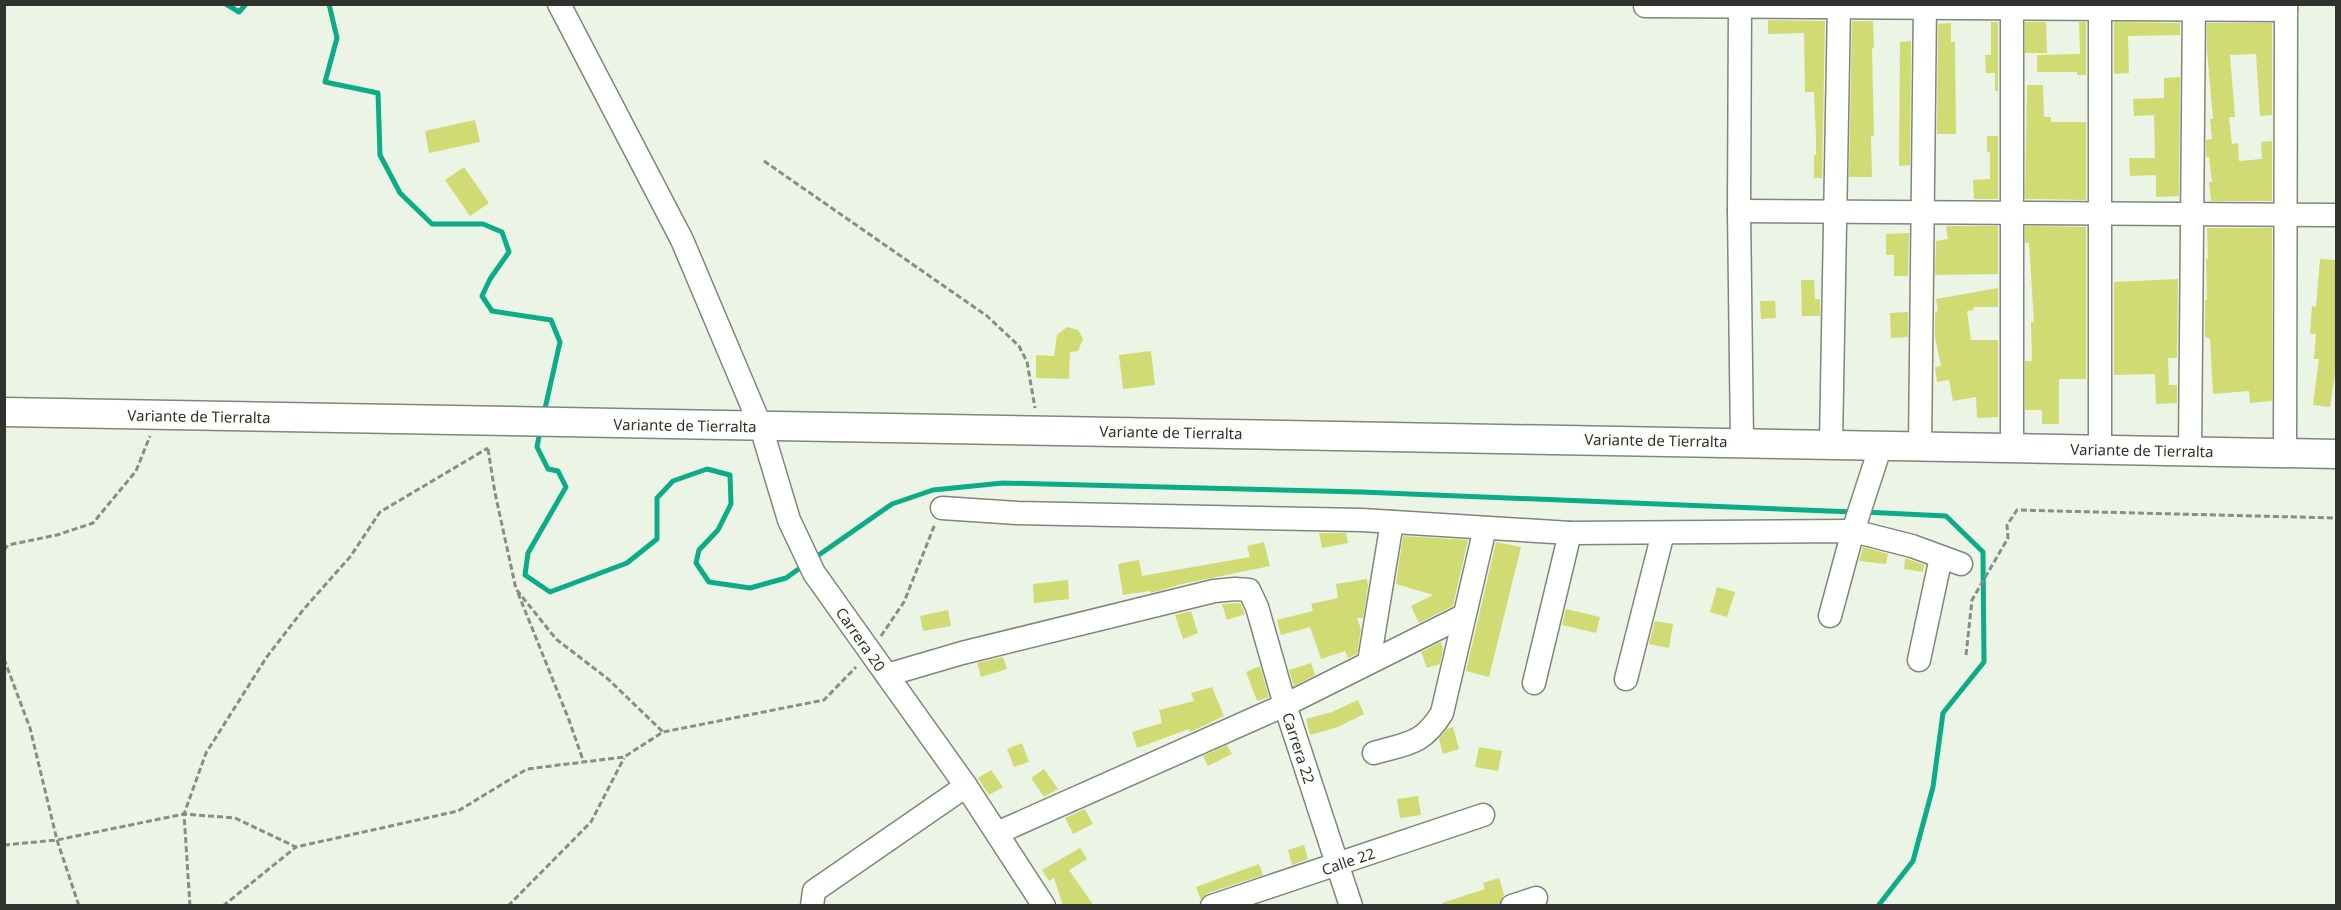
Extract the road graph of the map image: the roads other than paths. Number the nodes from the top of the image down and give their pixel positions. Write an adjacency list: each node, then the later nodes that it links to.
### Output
1 (560, 4): 19 (street, Carrera 20)
2 (1645, 6): 3 (street)
3 (1740, 6): 4 (street); 10 (street)
4 (1839, 6): 5 (street); 11 (street)
5 (1924, 6): 6 (street); 12 (street)
6 (2012, 6): 7 (street); 13 (street)
7 (2100, 7): 8 (street); 14 (street)
8 (2194, 7): 9 (street); 15 (street)
9 (2286, 7): 16 (street)
10 (1739, 211): 11 (street); 20 (street)
11 (1835, 212): 12 (street); 21 (street)
12 (1922, 212): 13 (street); 23 (street)
13 (2012, 213): 14 (street); 24 (street)
14 (2100, 214): 15 (street); 25 (street)
15 (2192, 214): 16 (street); 26 (street)
16 (2285, 215): 17 (street); 27 (street)
17 (2337, 215)
18 (4, 412): 19 (main road, Variante de Tierralta)
19 (761, 427): 20 (main road, Variante de Tierralta); 39 (street, Carrera 20)
20 (1742, 442): 21 (main road, Variante de Tierralta)
21 (1831, 444): 22 (main road, Variante de Tierralta)
22 (1881, 445): 23 (main road, Variante de Tierralta); 32 (street)
23 (1920, 446): 24 (main road, Variante de Tierralta)
24 (2012, 448): 25 (main road, Variante de Tierralta)
25 (2100, 449): 26 (main road, Variante de Tierralta)
26 (2190, 451): 27 (main road, Variante de Tierralta)
27 (2285, 453): 28 (main road, Variante de Tierralta)
28 (2337, 454)
29 (942, 508): 30 (street)
30 (1392, 522): 31 (street); 38 (street)
31 (1485, 528): 34 (street); 35 (street)
32 (1853, 531): 33 (street); 36 (street); 37 (street)
33 (1663, 532): 34 (street); 40 (street)
34 (1570, 533): 41 (street)
35 (1463, 616): 38 (street); 43 (street)
36 (1830, 616)
37 (1919, 660)
38 (1369, 662): 42 (street)
39 (887, 675): 42 (street, Carrera 22); 44 (street, Carrera 20)
40 (1626, 679)
41 (1534, 683)
42 (1285, 705): 46 (street); 47 (street, Carrera 22)
43 (1374, 753)
44 (966, 786): 46 (street, Carrera 20); 49 (street)
45 (1483, 815): 47 (street, Calle 22)
46 (997, 833): 50 (street, Carrera 20)
47 (1338, 864): 51 (street, Calle 22); 52 (street, Carrera 22)
48 (1536, 898): 53 (street)
49 (812, 906)
50 (1044, 906)
51 (1212, 906)
52 (1352, 906)
53 (1512, 906)

